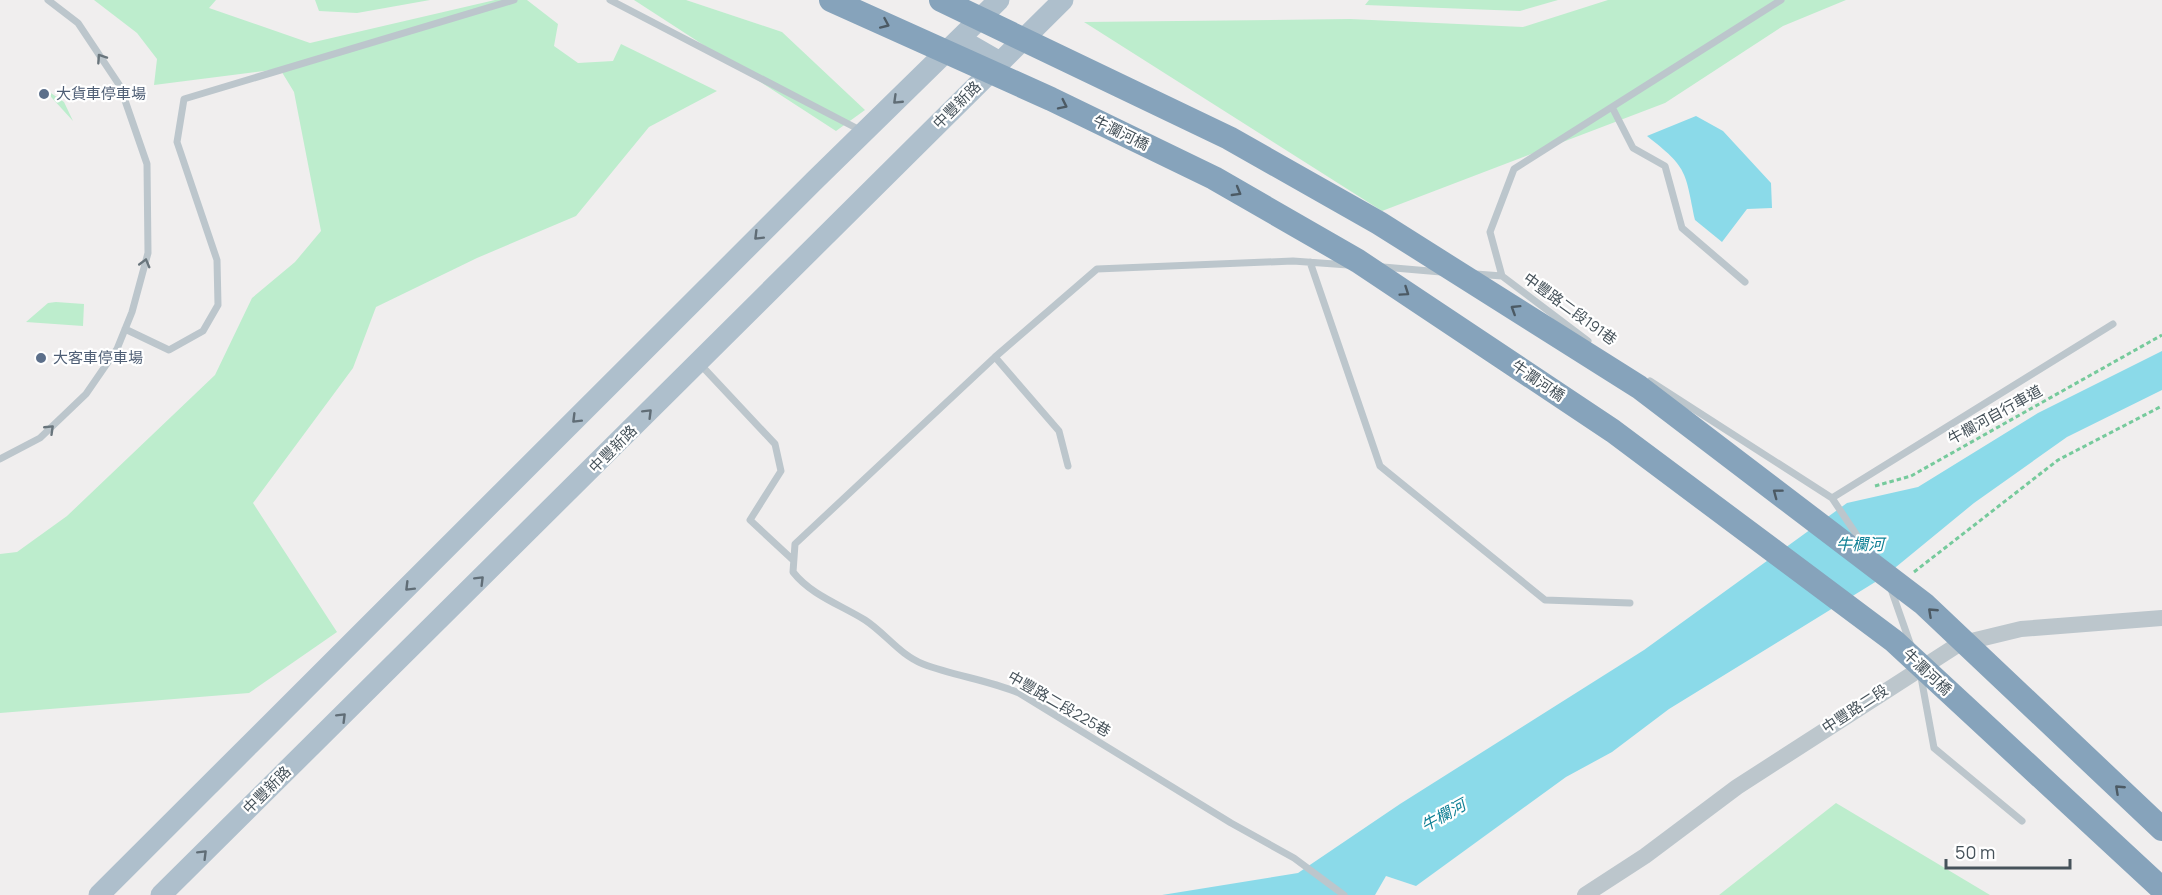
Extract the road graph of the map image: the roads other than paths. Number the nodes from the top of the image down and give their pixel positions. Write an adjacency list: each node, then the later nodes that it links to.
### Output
1 (48, 0): 17 (lane, one-way to 1)
2 (514, 0): 17 (lane)
3 (610, 0): 12 (lane)
4 (832, 0): 31 (highway, 牛瀾河橋, one-way to 31)
5 (941, 0): 30 (highway, one-way to 5)
6 (999, 0): 9 (main road)
7 (1063, 0): 10 (main road, 中豐新路)
8 (1781, 0): 11 (lane, 中豐路二段191巷)
9 (960, 39): 10 (main road); 12 (main road, one-way to 12)
10 (1000, 62): 20 (main road, 中豐新路)
11 (1612, 107): 14 (lane, 中豐路二段191巷); 15 (lane)
12 (864, 132): 32 (main road, one-way to 32)
13 (1310, 262): 14 (lane); 19 (lane); 26 (lane)
14 (1502, 276): 18 (lane, 中豐路二段191巷)
15 (1745, 282)
16 (2114, 324): 24 (lane)
17 (125, 329): 22 (lane, one-way to 17)
18 (1596, 346)
19 (995, 357): 23 (lane); 25 (lane)
20 (699, 362): 25 (lane, 中豐路二段225巷); 33 (main road, 中豐新路, one-way to 20)
21 (1645, 378): 24 (lane)
22 (0, 459)
23 (1068, 466)
24 (1832, 498): 28 (lane)
25 (792, 560): 34 (lane, 中豐路二段225巷)
26 (1630, 603)
27 (2162, 618): 28 (street, 中豐路二段)
28 (1919, 668): 29 (lane); 35 (street, 中豐路二段)
29 (2022, 821)
30 (2162, 829)
31 (2161, 889)
32 (99, 895)
33 (161, 895)
34 (1344, 895)
35 (1586, 895)

